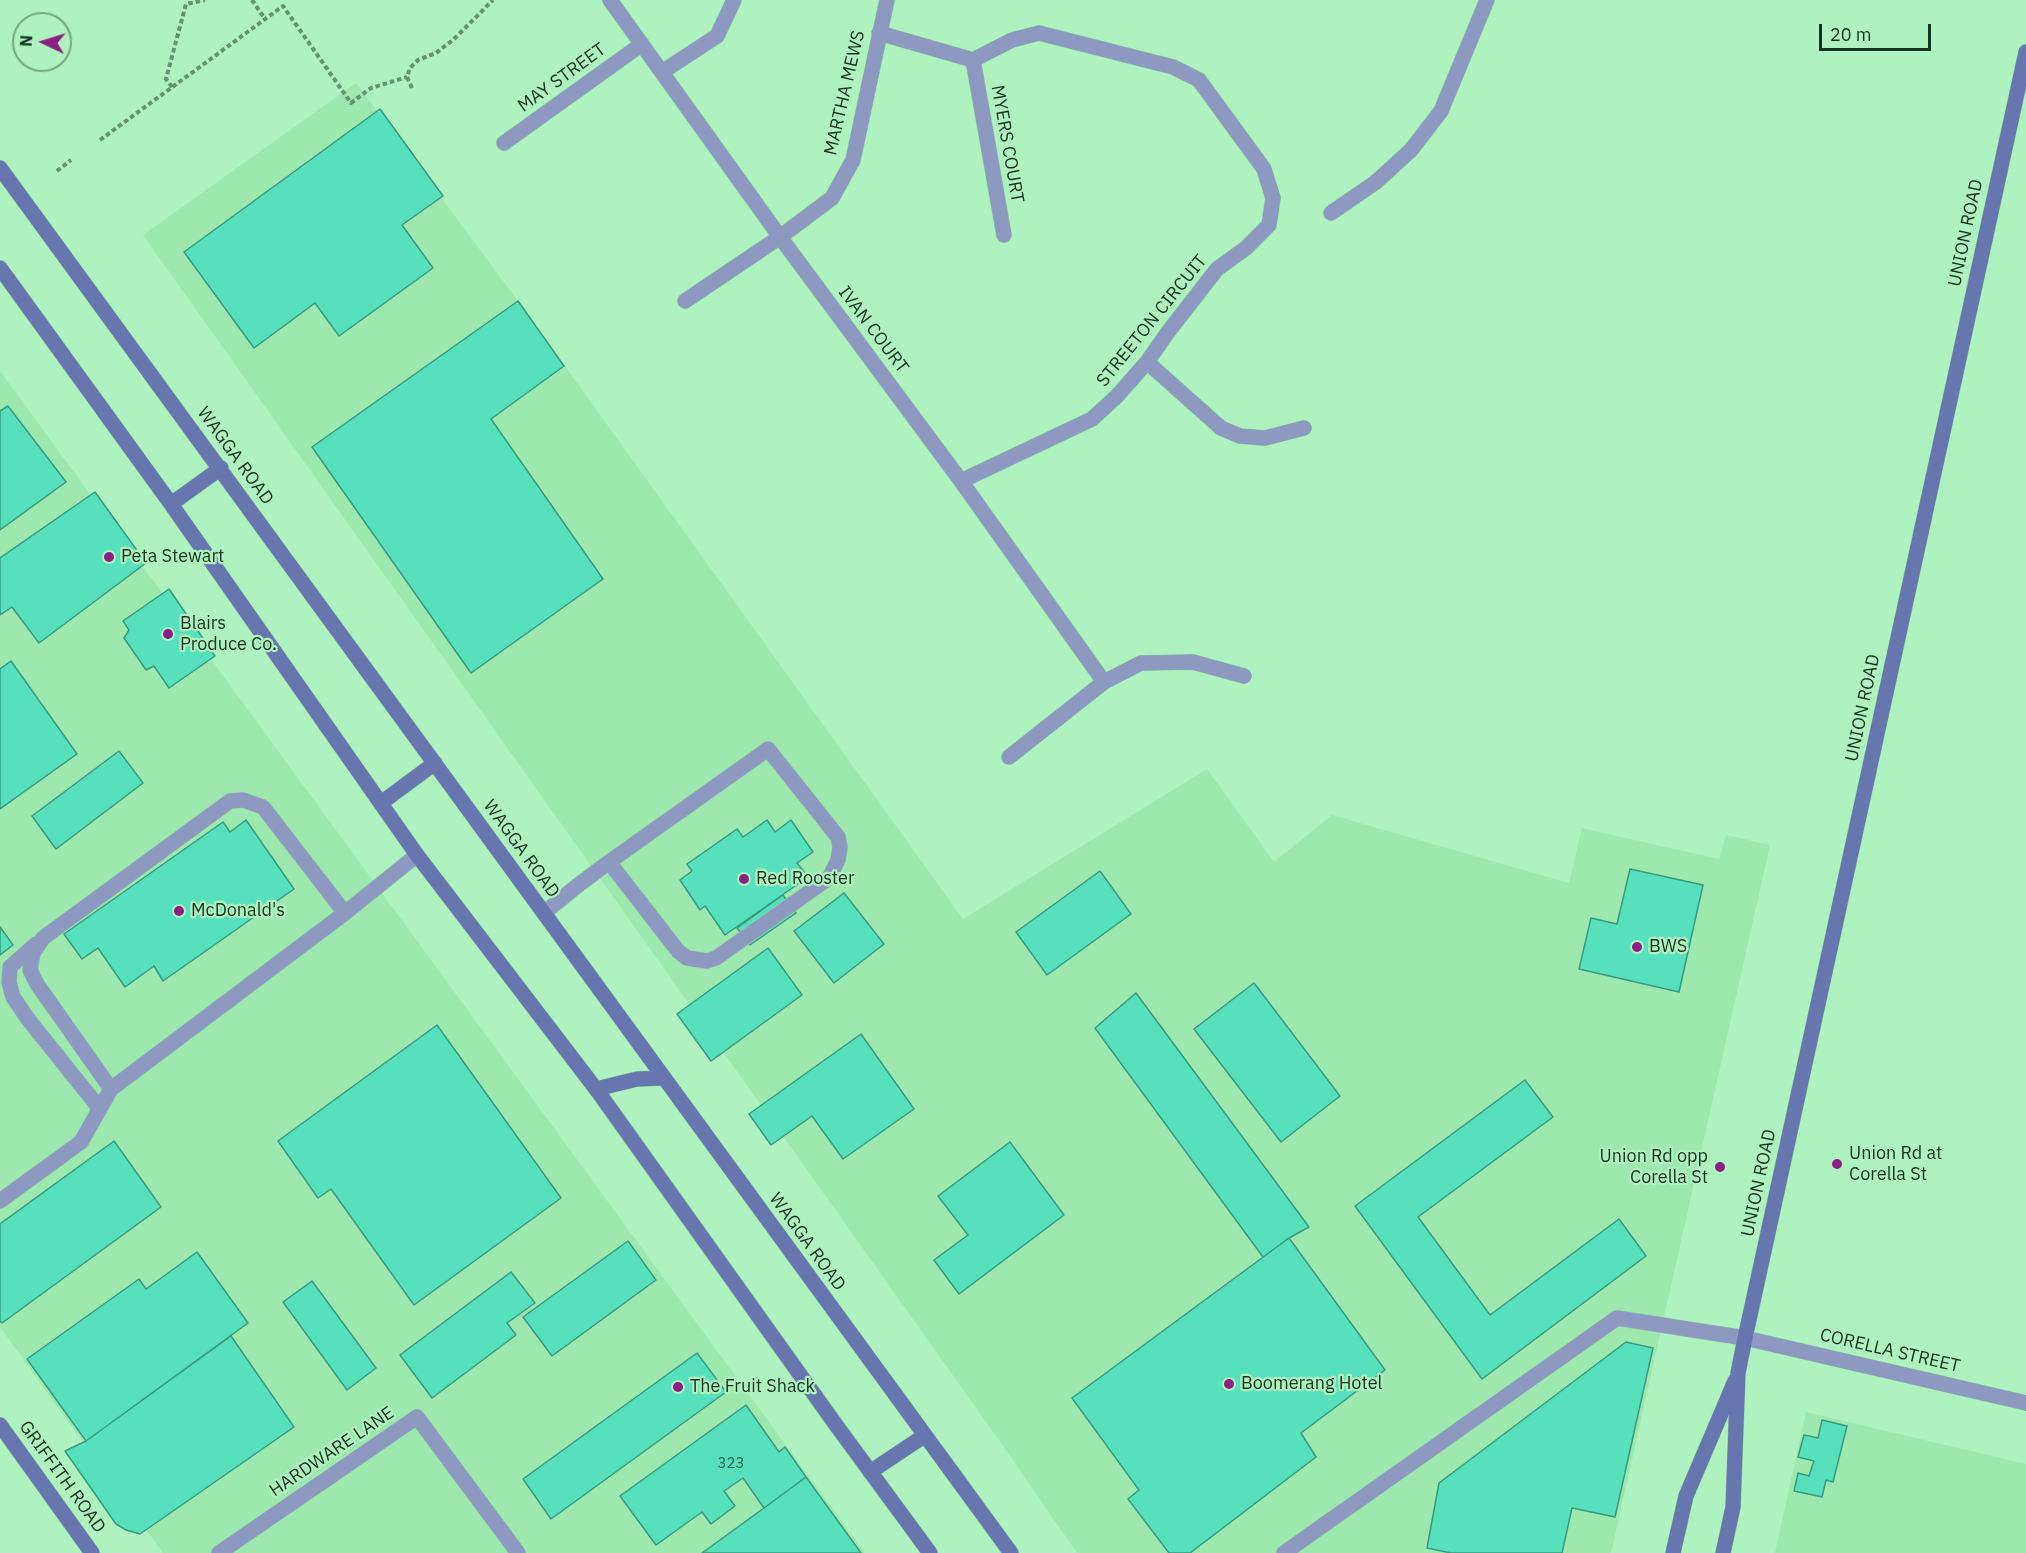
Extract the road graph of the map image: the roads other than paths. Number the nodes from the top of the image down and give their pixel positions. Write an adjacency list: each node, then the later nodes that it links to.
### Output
1 (610, 0): 6 (street, IVAN COURT)
2 (734, 0): 9 (street)
3 (886, 0): 5 (street, MARTHA MEWS)
4 (1487, 0): 12 (street)
5 (879, 33): 8 (street); 14 (street, MARTHA MEWS)
6 (642, 44): 9 (street, IVAN COURT); 10 (street, MAY STREET)
7 (2026, 52): 37 (main road, UNION ROAD)
8 (973, 60): 13 (street, MYERS COURT); 17 (street, STREETON CIRCUIT)
9 (662, 72): 14 (street, IVAN COURT)
10 (504, 143)
11 (0, 168): 19 (main road, WAGGA ROAD)
12 (1331, 213)
13 (1004, 235)
14 (780, 237): 16 (street, MARTHA MEWS); 20 (street, IVAN COURT)
15 (0, 268): 21 (main road)
16 (685, 301)
17 (1147, 362): 18 (street); 20 (street, STREETON CIRCUIT)
18 (1304, 428)
19 (221, 468): 21 (main road); 25 (main road, WAGGA ROAD)
20 (961, 481): 23 (street, IVAN COURT)
21 (171, 504): 26 (main road)
22 (1244, 676): 23 (street)
23 (1104, 682): 24 (street)
24 (1009, 757)
25 (435, 763): 26 (main road); 30 (main road, WAGGA ROAD)
26 (381, 803): 27 (main road)
27 (417, 855): 29 (street); 34 (main road)
28 (609, 862): 28 (street); 30 (street)
29 (345, 913): 31 (street); 33 (street)
30 (544, 913): 32 (main road, WAGGA ROAD)
31 (43, 938): 33 (street); 35 (street)
32 (664, 1078): 34 (main road); 41 (main road, WAGGA ROAD)
33 (111, 1089): 35 (street)
34 (596, 1089): 42 (main road)
35 (100, 1108): 36 (street)
36 (0, 1201)
37 (1745, 1338): 38 (main road, UNION ROAD); 39 (street, CORELLA STREET); 48 (street, CORELLA STREET)
38 (1738, 1373): 49 (main road, UNION ROAD); 50 (main road, UNION ROAD)
39 (2026, 1403)
40 (0, 1425): 43 (main road, GRIFFITH ROAD)
41 (924, 1436): 42 (main road); 47 (main road, WAGGA ROAD)
42 (870, 1472): 46 (main road)
43 (92, 1553)
44 (219, 1553): 45 (street, HARDWARE LANE)
45 (518, 1553)
46 (930, 1553)
47 (1011, 1553)
48 (1284, 1553)
49 (1673, 1553)
50 (1723, 1553)

